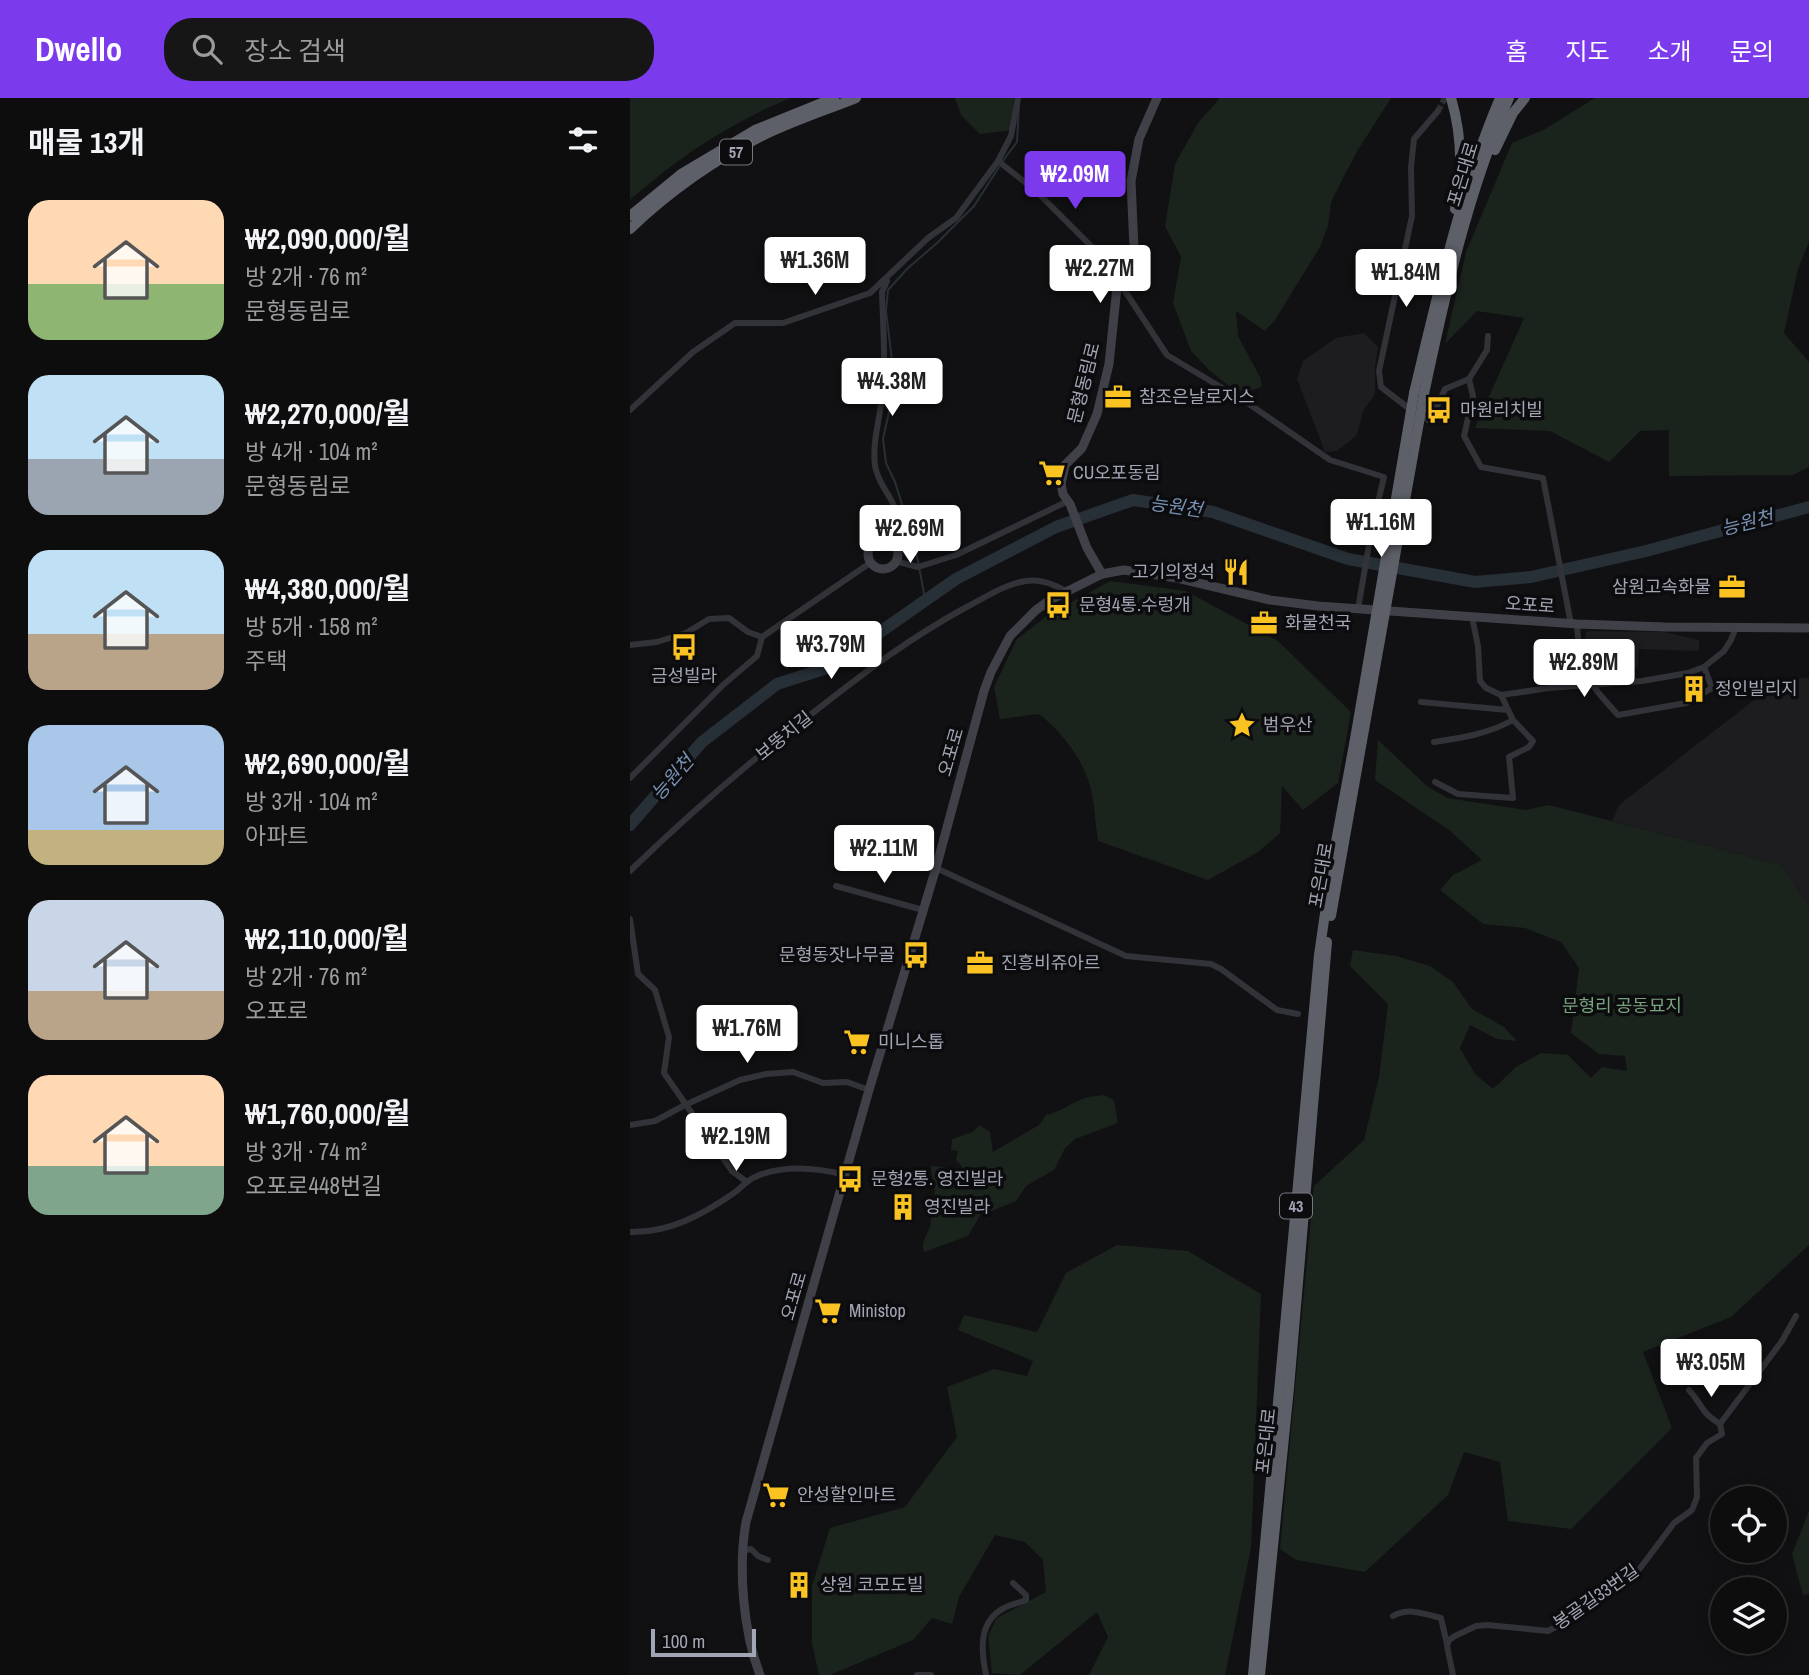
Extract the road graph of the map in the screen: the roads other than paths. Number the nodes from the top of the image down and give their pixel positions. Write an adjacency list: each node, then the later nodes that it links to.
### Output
1 (834, 98): 12 (highway, 57)
2 (856, 98): 13 (highway, 57)
3 (1018, 98): 10 (street)
4 (1157, 98): 15 (street, 문형동림로)
5 (1451, 98): 16 (highway)
6 (1500, 98): 16 (highway, 포은대로 / 43)
7 (1509, 98): 11 (highway, 포은대로 / 43)
8 (1525, 98): 11 (highway)
9 (1438, 111): 18 (street)
10 (998, 161): 14 (street); 15 (street)
11 (1470, 207): 19 (highway, 포은대로 / 43)
12 (630, 216)
13 (630, 229)
14 (888, 278): 20 (street); 22 (street)
15 (1120, 281): 21 (street, 문형동림로); 27 (street)
16 (1436, 301): 19 (highway, 포은대로 / 43)
17 (1488, 336): 18 (street)
18 (1469, 379): 29 (street)
19 (1419, 394): 40 (highway, 43, bridge)
20 (630, 410)
21 (1069, 503): 23 (street); 25 (street, 문형동림로)
22 (889, 540): 23 (street); 24 (street)
23 (895, 561): 24 (street)
24 (870, 562): 32 (street)
25 (1102, 574): 26 (street, 오포로); 27 (street, 오포로)
26 (1066, 591): 44 (street, 오포로); 45 (street, 보뚱치길)
27 (1358, 608): 28 (street, 오포로)
28 (1472, 617): 29 (street, 오포로); 36 (street)
29 (1574, 624): 30 (street, 오포로); 35 (street)
30 (1736, 627): 31 (street, 오포로); 34 (street)
31 (1809, 628)
32 (762, 637): 33 (street); 42 (street)
33 (630, 645)
34 (1704, 667): 35 (street); 35 (street)
35 (1590, 685): 36 (street)
36 (1501, 695): 38 (street)
37 (1421, 702): 38 (street)
38 (1508, 710): 39 (street)
39 (1513, 720): 41 (street); 43 (street)
40 (1358, 740): 68 (highway, 포은대로 / 43); 69 (highway, 포은대로 / 43)
41 (1434, 742)
42 (630, 778)
43 (1435, 782)
44 (936, 868): 47 (street, 오포로); 49 (street)
45 (630, 870)
46 (836, 886): 47 (street)
47 (923, 910): 50 (street, 오포로)
48 (630, 919): 51 (street)
49 (1298, 1014)
50 (869, 1090): 51 (street); 53 (street, 오포로)
51 (685, 1105): 52 (street); 54 (street)
52 (630, 1125)
53 (846, 1175): 54 (street); 59 (street, 오포로)
54 (747, 1182): 55 (street)
55 (630, 1232)
56 (1797, 1316): 58 (street, 봉골길33번길)
57 (1689, 1390): 58 (street)
58 (1720, 1424): 63 (street, 봉골길33번길)
59 (742, 1551): 60 (street); 64 (street, 오포로)
60 (768, 1560)
61 (1013, 1583): 67 (street)
62 (1393, 1616): 63 (street)
63 (1447, 1646): 70 (street)
64 (760, 1675)
65 (917, 1675): 66 (street)
66 (932, 1675)
67 (986, 1675)
68 (1253, 1675)
69 (1261, 1675)
70 (1453, 1675)

